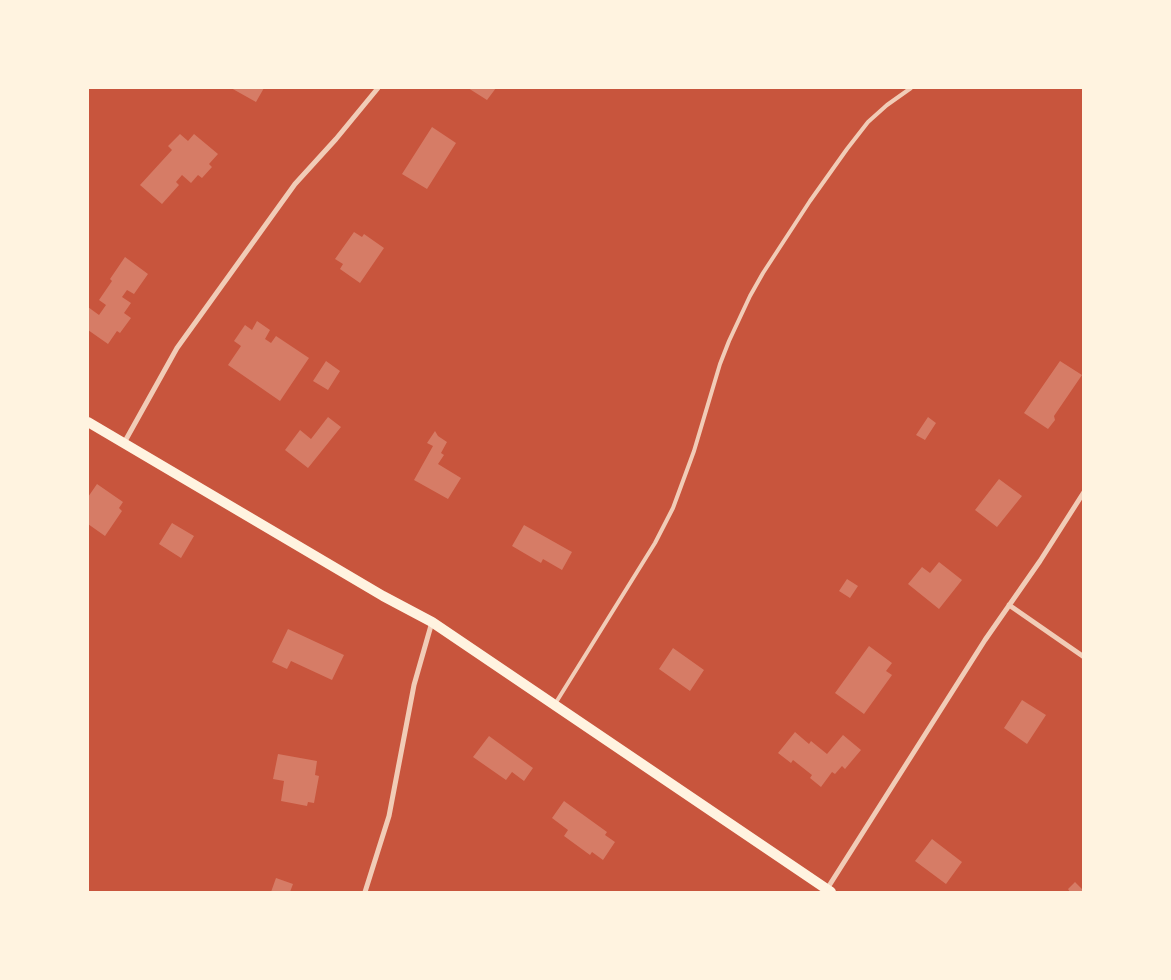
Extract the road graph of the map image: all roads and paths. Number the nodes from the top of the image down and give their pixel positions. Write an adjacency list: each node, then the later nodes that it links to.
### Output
1 (378, 88): 4 (street)
2 (911, 88): 9 (lane)
3 (88, 422): 4 (main road)
4 (124, 443): 7 (main road)
5 (1084, 492): 6 (street)
6 (1009, 605): 8 (street); 10 (street)
7 (432, 622): 9 (main road); 11 (street)
8 (1084, 657)
9 (555, 704): 10 (main road)
10 (829, 891)
11 (365, 892)

